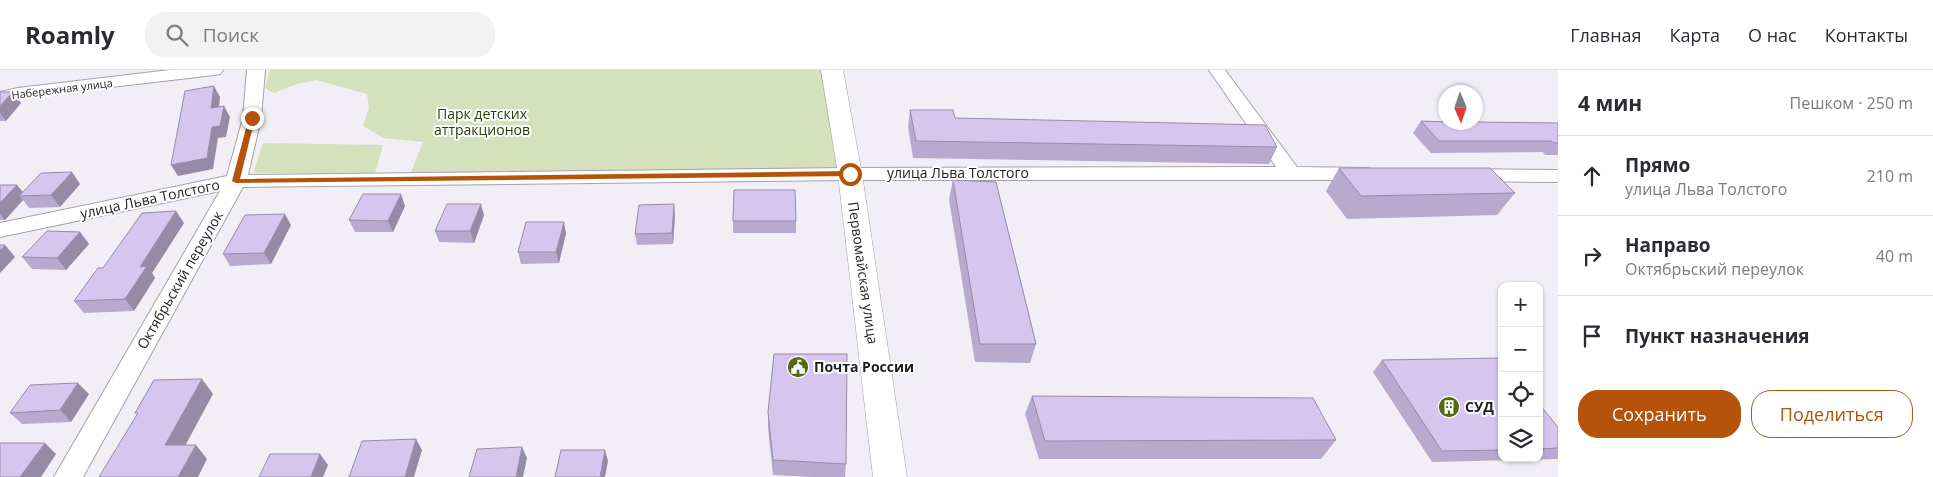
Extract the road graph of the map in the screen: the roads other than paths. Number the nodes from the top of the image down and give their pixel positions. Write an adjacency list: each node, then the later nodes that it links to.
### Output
1 (214, 70): 5 (street, Набережная улица)
2 (256, 70): 11 (street, Октябрьский переулок)
3 (832, 70): 7 (main road, Первомайская улица)
4 (1217, 71): 6 (street)
5 (0, 97)
6 (1291, 173): 7 (street, улица Льва Толстого); 8 (street, улица Льва Толстого)
7 (850, 174): 11 (street, улица Льва Толстого); 14 (main road, Первомайская улица)
8 (1390, 174)
9 (1449, 175): 10 (street)
10 (1558, 176)
11 (236, 181): 12 (street, улица Льва Толстого); 13 (street, Октябрьский переулок)
12 (0, 230)
13 (68, 477)
14 (890, 477)

